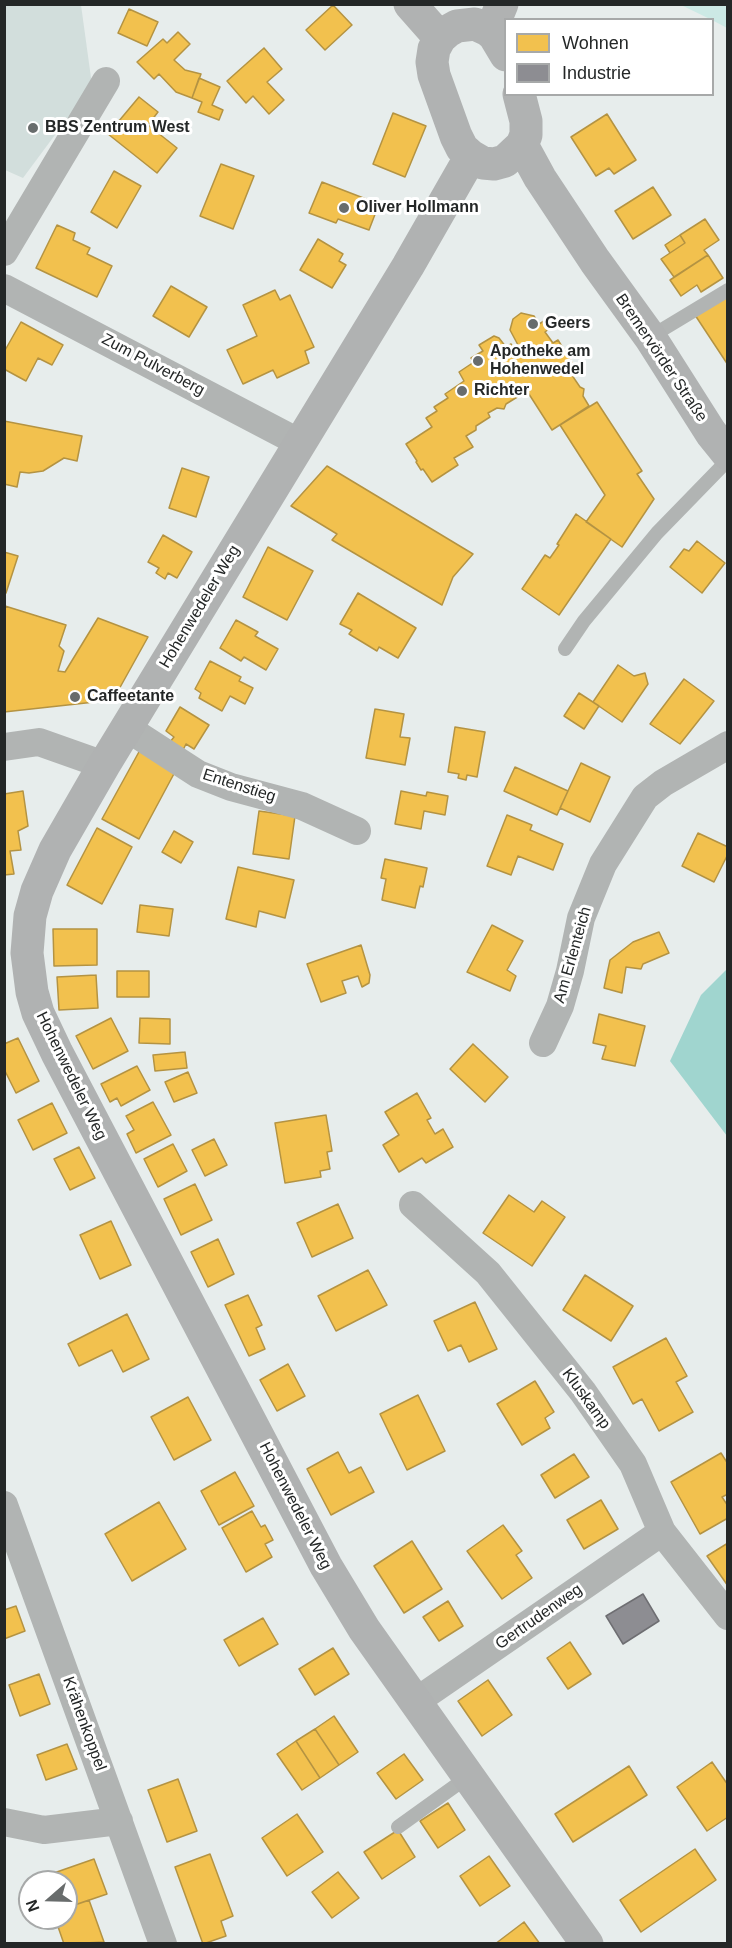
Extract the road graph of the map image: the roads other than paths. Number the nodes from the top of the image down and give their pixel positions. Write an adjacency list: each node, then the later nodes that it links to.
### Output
1 (410, 4): 3 (street)
2 (524, 4): 3 (street, Bremervörder Straße)
3 (487, 26): 8 (street, Bremervörder Straße)
4 (106, 81): 9 (street)
5 (520, 96): 7 (street)
6 (533, 96): 10 (street)
7 (522, 145): 8 (street); 10 (street, Bremervörder Straße)
8 (482, 160): 10 (street, Bremervörder Straße); 14 (street, Hohenwedeler Weg)
9 (4, 252)
10 (595, 261): 13 (street, Bremervörder Straße)
11 (4, 288): 14 (street, Zum Pulverberg)
12 (728, 290): 13 (lane)
13 (650, 337): 15 (street, Bremervörder Straße)
14 (300, 443): 18 (street, Hohenwedeler Weg)
15 (728, 454)
16 (728, 460): 17 (lane)
17 (565, 649)
18 (126, 728): 21 (street, Hohenwedeler Weg); 22 (street, Entenstieg)
19 (728, 746): 23 (street, Am Erlenteich)
20 (4, 747): 21 (street)
21 (104, 765): 28 (street, Hohenwedeler Weg)
22 (357, 831)
23 (543, 1043)
24 (413, 1205): 26 (street, Kluskamp)
25 (4, 1505): 30 (street, Krähenkoppel)
26 (662, 1532): 27 (street, Kluskamp); 28 (street, Gertrudenweg)
27 (728, 1616)
28 (415, 1702): 29 (street, Hohenwedeler Weg)
29 (469, 1776): 32 (lane); 34 (street, Hohenwedeler Weg)
30 (119, 1821): 31 (street); 33 (street, Krähenkoppel)
31 (4, 1822)
32 (398, 1827)
33 (163, 1944)
34 (587, 1944)

